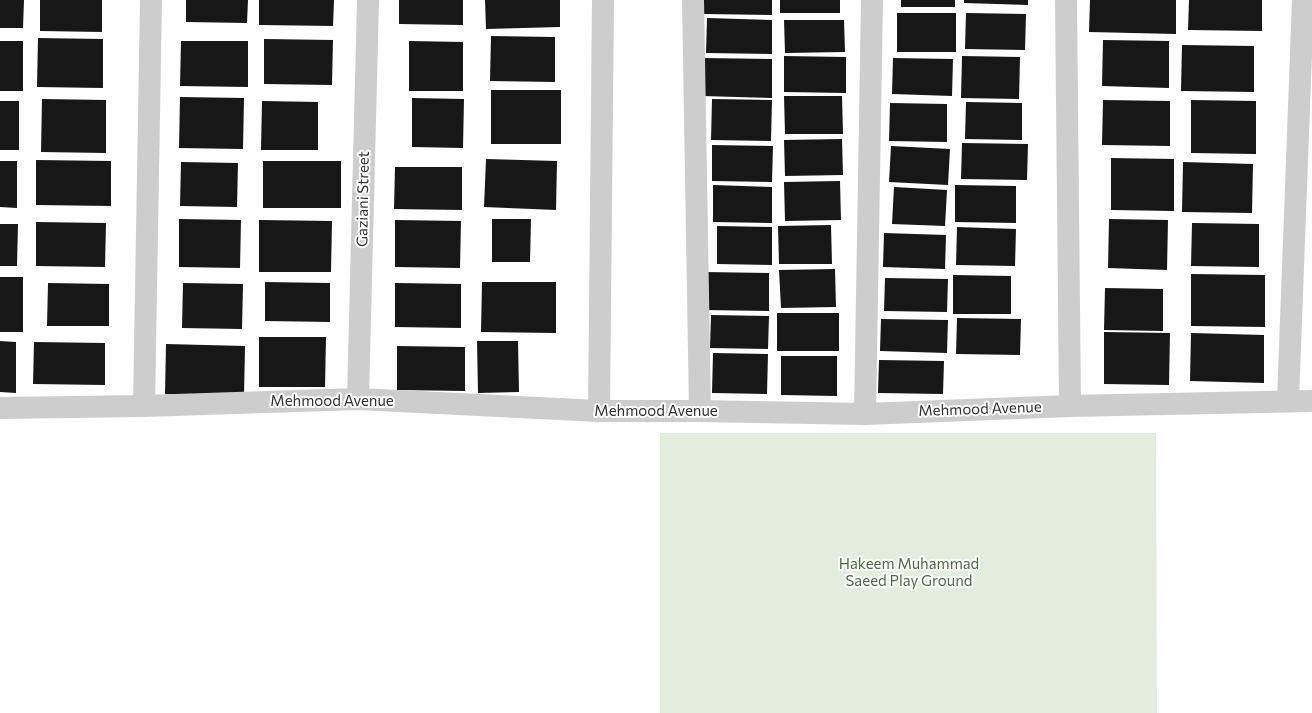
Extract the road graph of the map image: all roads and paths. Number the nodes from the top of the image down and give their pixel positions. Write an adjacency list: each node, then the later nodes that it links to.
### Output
1 (151, 0): 11 (street)
2 (368, 0): 8 (street, Gaziani Street)
3 (603, 0): 14 (street)
4 (693, 0): 15 (street)
5 (872, 0): 16 (street)
6 (1066, 0): 12 (street)
7 (1303, 0): 9 (street)
8 (358, 399): 11 (street, Mehmood Avenue); 14 (street, Mehmood Avenue)
9 (1288, 401): 10 (street, Mehmood Avenue); 12 (street, Mehmood Avenue)
10 (1312, 401)
11 (144, 406): 13 (street, Mehmood Avenue)
12 (1070, 406): 16 (street, Mehmood Avenue)
13 (0, 408)
14 (599, 410): 15 (street, Mehmood Avenue)
15 (700, 411): 16 (street, Mehmood Avenue)
16 (865, 414)

